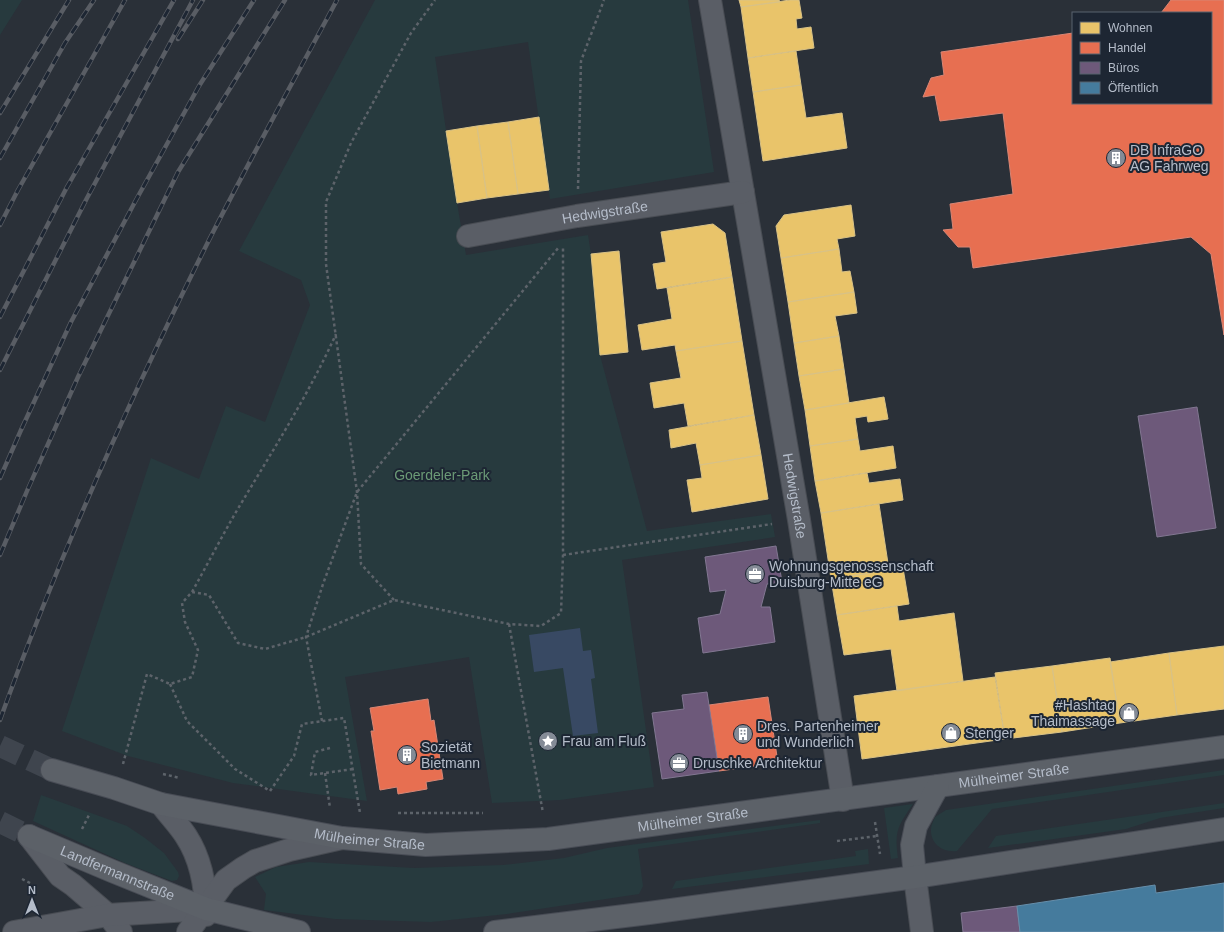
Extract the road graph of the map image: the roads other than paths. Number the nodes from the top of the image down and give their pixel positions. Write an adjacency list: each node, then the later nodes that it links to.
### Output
1 (710, 0): 2 (street, Hedwigstraße)
2 (743, 192): 3 (street, Hedwigstraße); 7 (street, Hedwigstraße)
3 (468, 236)
4 (1224, 747): 6 (main road, Mülheimer Straße)
5 (52, 770): 8 (main road)
6 (938, 786): 7 (main road, Mülheimer Straße); 12 (main road)
7 (843, 800): 11 (main road, Mülheimer Straße)
8 (161, 804): 11 (main road, Mülheimer Straße); 13 (street)
9 (1224, 829): 12 (main road)
10 (29, 836): 13 (main road, Landfermannstraße); 14 (street)
11 (342, 838): 13 (street)
12 (915, 876): 20 (main road); 21 (street)
13 (206, 909): 14 (street); 17 (street); 18 (street); 19 (main road)
14 (114, 923): 15 (street)
15 (76, 927): 16 (street)
16 (14, 932)
17 (188, 932)
18 (206, 932)
19 (299, 932)
20 (495, 932)
21 (922, 932)

